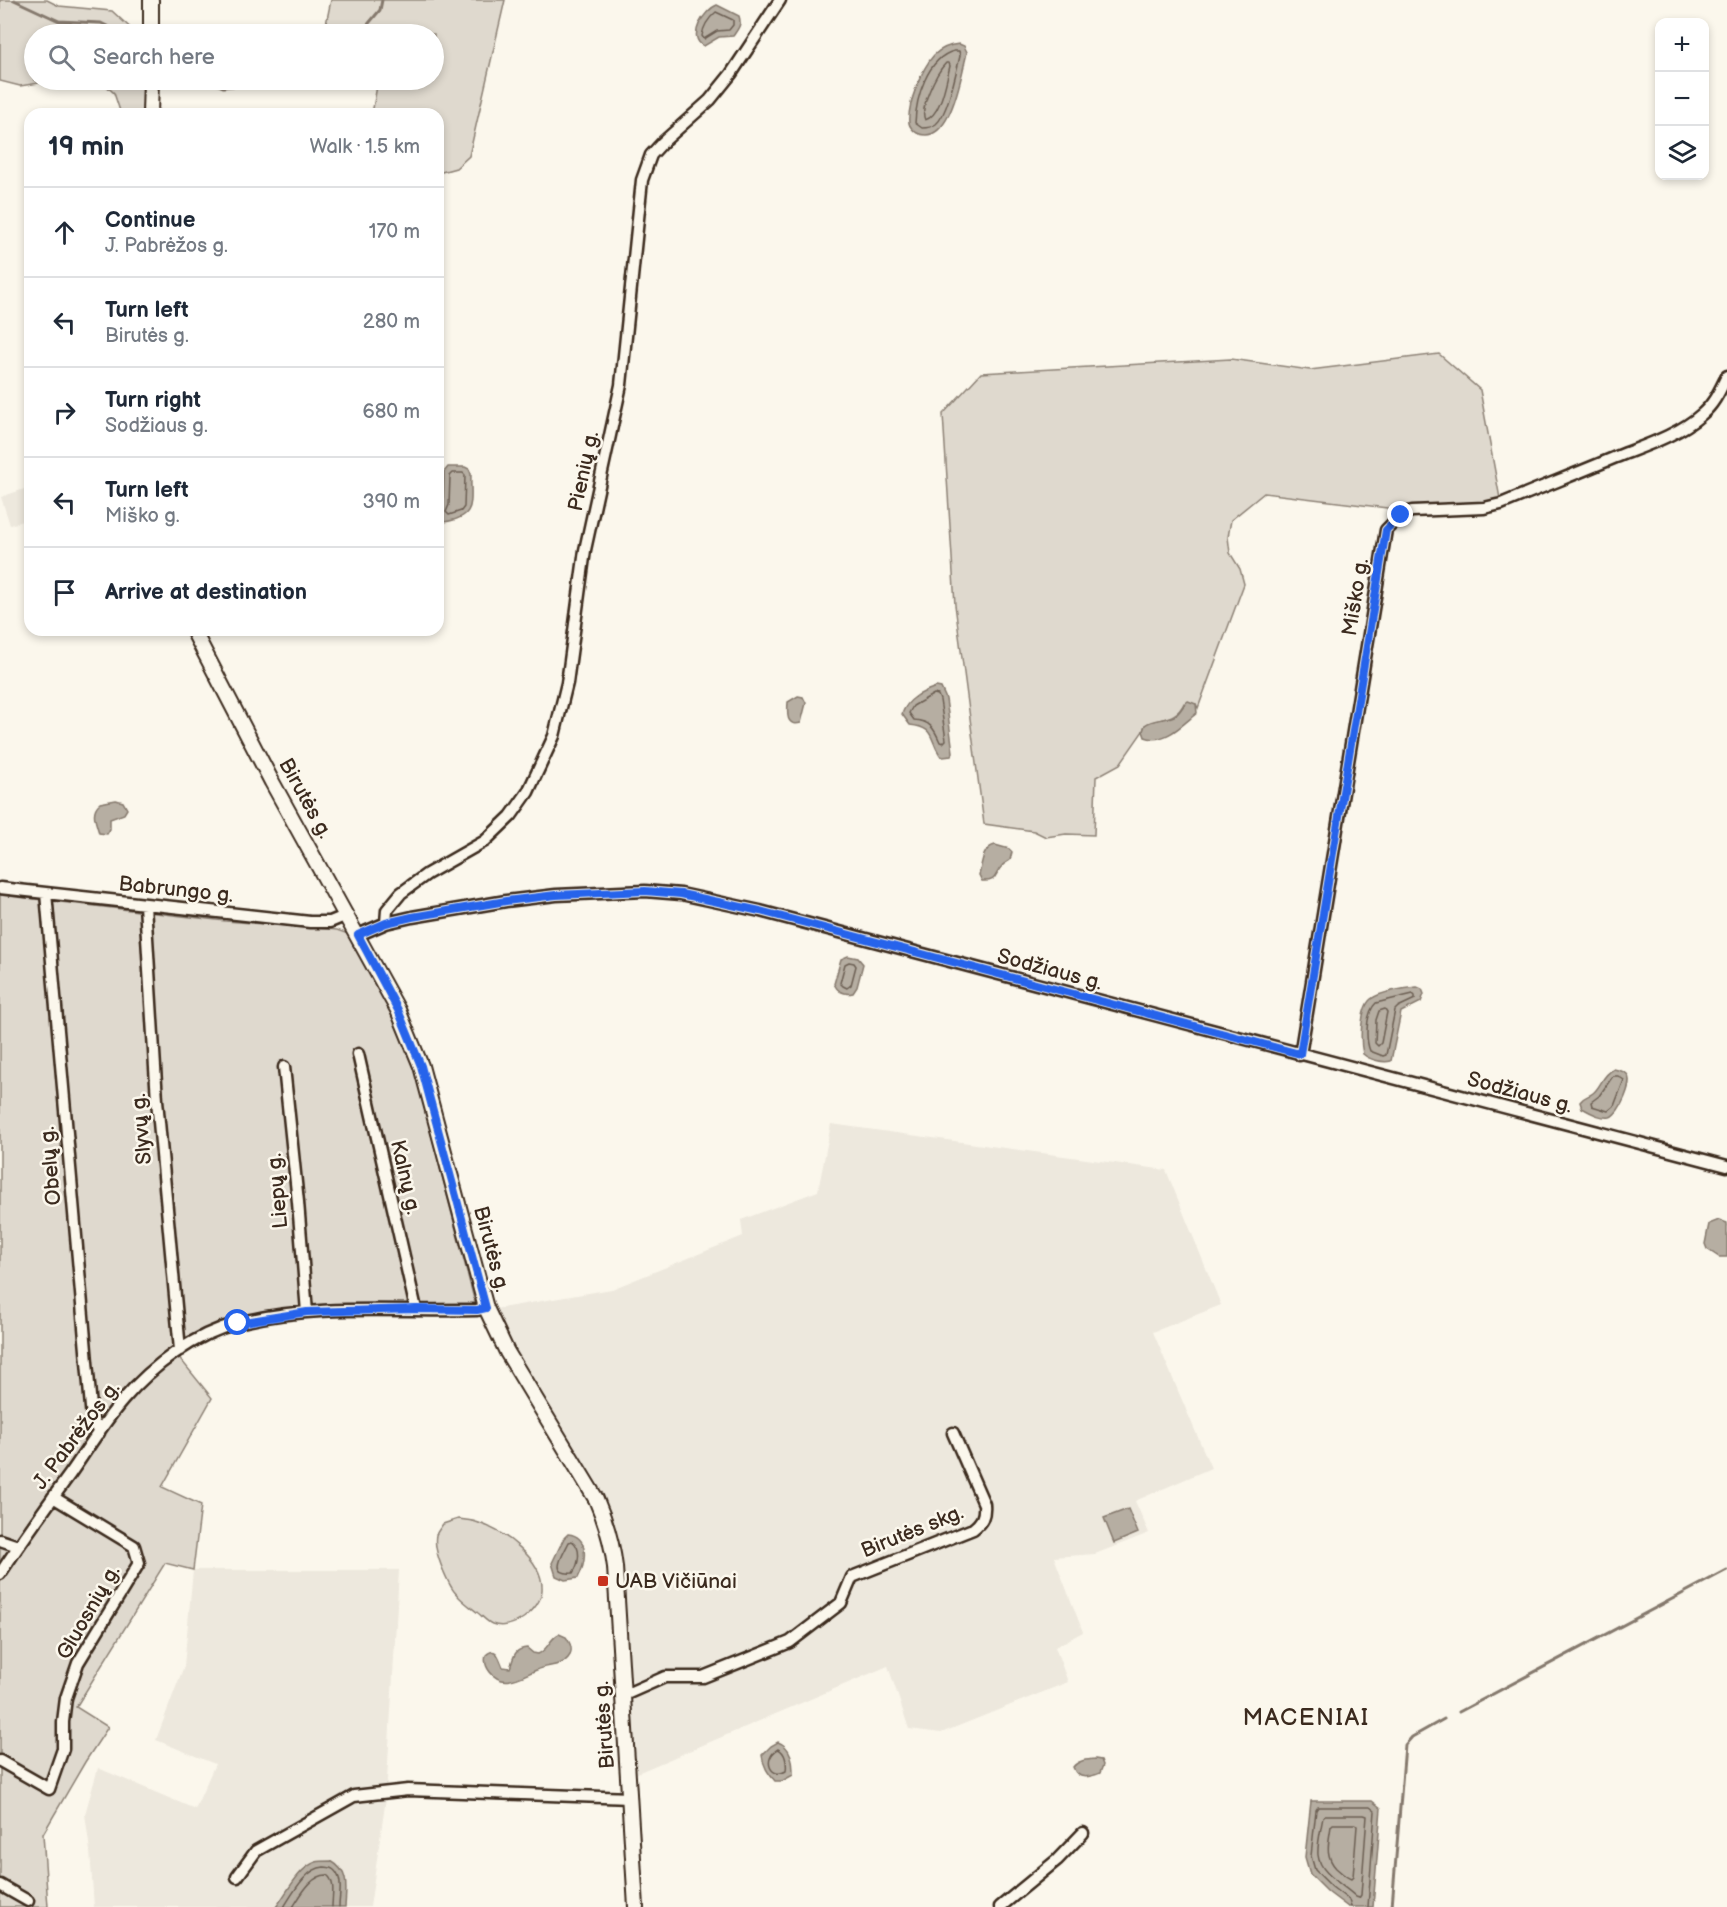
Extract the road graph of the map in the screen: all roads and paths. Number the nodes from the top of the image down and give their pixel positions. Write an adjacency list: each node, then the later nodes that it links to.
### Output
1 (151, 0): 3 (main road)
2 (780, 0): 12 (street, Pienių g.)
3 (151, 24)
4 (151, 90): 5 (main road)
5 (150, 108)
6 (1727, 376): 15 (street, Miško g.)
7 (196, 636): 11 (main road, Birutės g.)
8 (0, 888): 9 (street, Babrungo g.)
9 (46, 894): 10 (street, Babrungo g.); 22 (street, Obelų g.)
10 (145, 905): 11 (street, Babrungo g.); 21 (street, Slyvų g.)
11 (347, 915): 13 (main road, Birutės g.)
12 (386, 923): 13 (street, Sodžiaus g.); 15 (street, Sodžiaus g.)
13 (358, 935): 18 (main road, Birutės g.)
14 (358, 1054): 19 (street, Kalnų g.)
15 (1300, 1054): 17 (street, Sodžiaus g.)
16 (284, 1066): 20 (street, Liepų g.)
17 (1727, 1166)
18 (486, 1308): 19 (street, J. Pabrėžos g.); 28 (main road, Birutės g.)
19 (416, 1309): 20 (street, J. Pabrėžos g.)
20 (307, 1312): 21 (street, J. Pabrėžos g.)
21 (180, 1350): 22 (street, J. Pabrėžos g.)
22 (99, 1433): 24 (street, J. Pabrėžos g.)
23 (953, 1433): 28 (street, Birutės skg.)
24 (53, 1497): 26 (street, J. Pabrėžos g.); 29 (street, Gluosnių g.)
25 (0, 1540): 26 (street)
26 (18, 1546): 27 (street, J. Pabrėžos g.)
27 (0, 1574)
28 (622, 1696): 30 (main road, Birutės g.)
29 (0, 1761)
30 (630, 1798): 32 (street); 35 (main road, Birutės g.)
31 (1083, 1833): 36 (street)
32 (237, 1877)
33 (0, 1885): 34 (street)
34 (28, 1901)
35 (636, 1907)
36 (1000, 1907)

